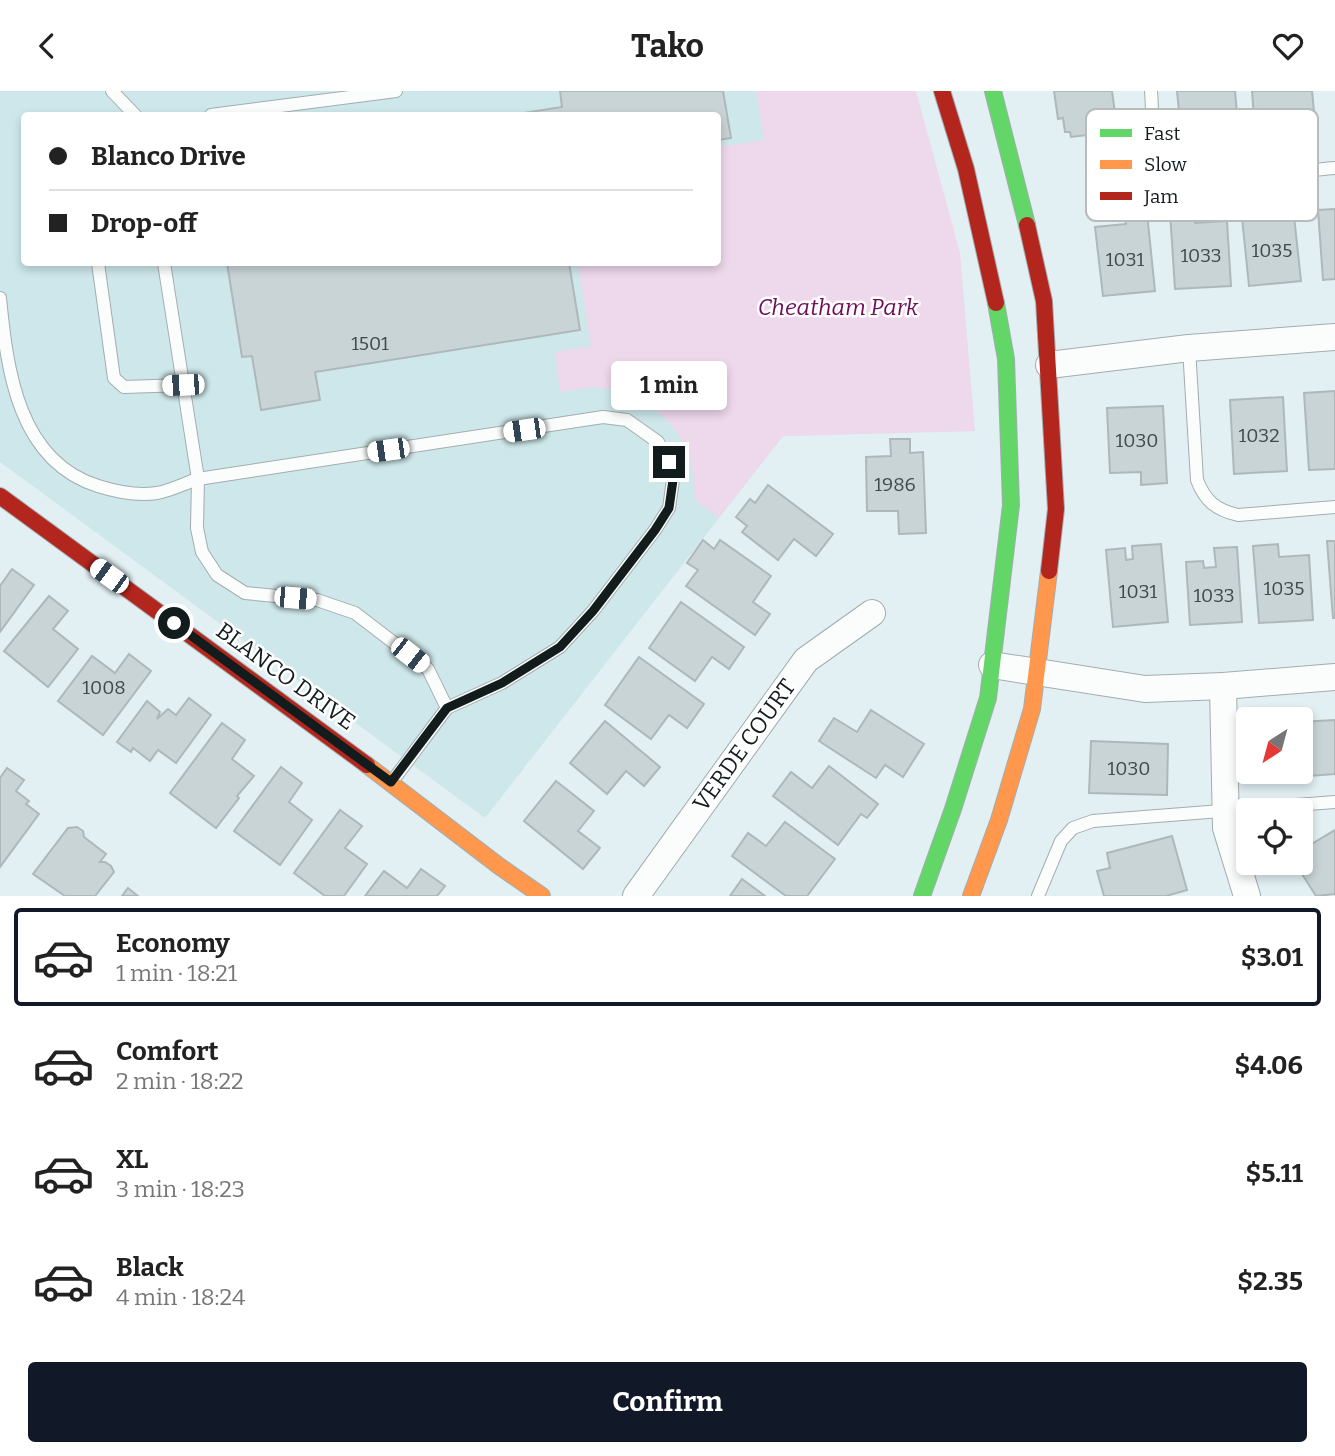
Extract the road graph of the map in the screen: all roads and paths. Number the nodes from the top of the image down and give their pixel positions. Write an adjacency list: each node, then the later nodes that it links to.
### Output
1 (113, 91): 7 (lane)
2 (396, 91): 8 (lane)
3 (942, 91): 20 (street)
4 (993, 91): 14 (street)
5 (1151, 91): 6 (lane)
6 (1153, 109)
7 (132, 112)
8 (234, 112)
9 (97, 266): 15 (lane)
10 (164, 266): 15 (lane)
11 (0, 298): 16 (lane)
12 (1335, 337): 13 (street)
13 (1189, 348): 14 (street); 18 (lane)
14 (1049, 365): 21 (street)
15 (183, 385): 16 (lane)
16 (198, 479): 24 (lane); 24 (lane)
17 (0, 496): 25 (street, BLANCO DRIVE)
18 (1335, 507)
19 (872, 613): 29 (street, VERDE COURT)
20 (992, 665): 21 (street); 30 (street)
21 (1036, 671): 23 (street); 31 (street)
22 (1335, 677): 23 (street)
23 (1223, 686): 27 (street)
24 (447, 708): 25 (lane)
25 (391, 782): 28 (street, BLANCO DRIVE)
26 (1335, 801): 27 (lane)
27 (1226, 810): 32 (lane); 33 (street)
28 (542, 896)
29 (635, 896)
30 (922, 896)
31 (971, 896)
32 (1038, 896)
33 (1247, 896)

